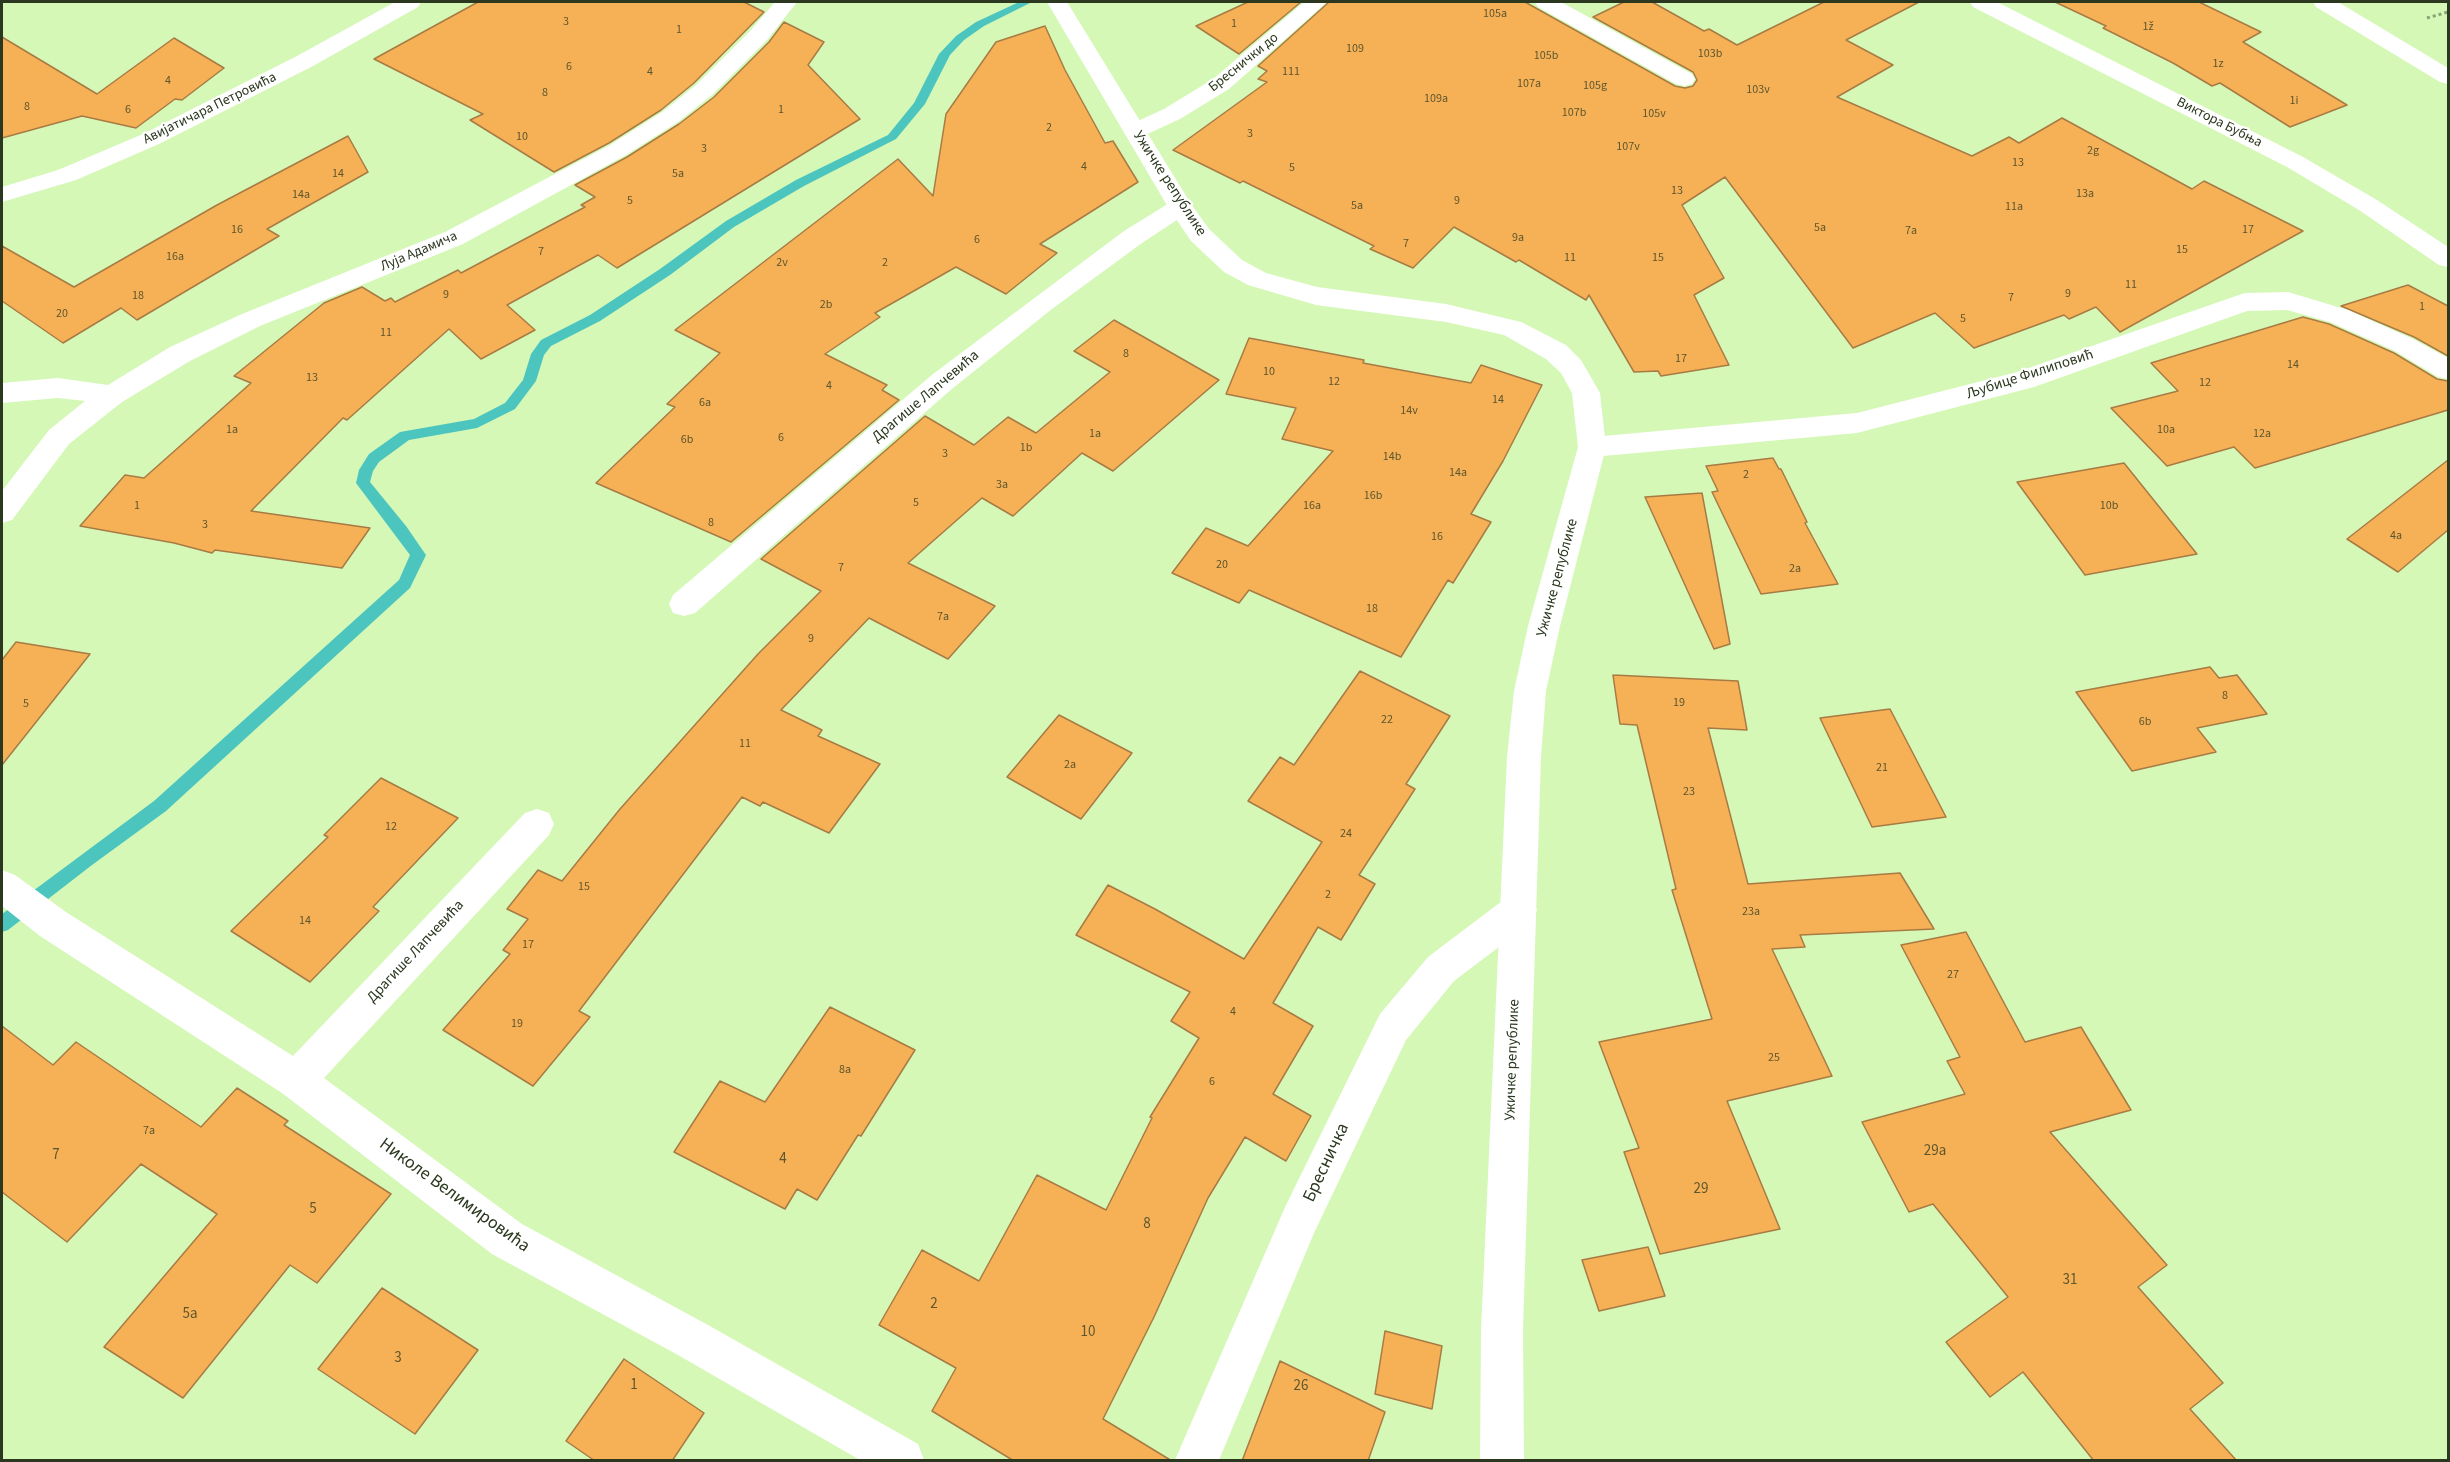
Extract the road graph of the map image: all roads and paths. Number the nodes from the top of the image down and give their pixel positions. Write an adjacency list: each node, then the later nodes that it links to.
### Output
1 (410, 2): 11 (street, Авијатичара Петровића)
2 (786, 2): 16 (street, Луја Адамича)
3 (1316, 2): 10 (street, Бреснички до)
4 (1546, 2): 9 (street)
5 (1981, 2): 13 (street, Виктора Бубња)
6 (2324, 2): 8 (street)
7 (1061, 6): 10 (street, Ужичке републике)
8 (2448, 77)
9 (1684, 78)
10 (1135, 131): 12 (street, Ужичке републике)
11 (2, 195)
12 (1180, 207): 17 (street, Ужичке републике); 19 (street, Драгише Лапчевића)
13 (2448, 260)
14 (2448, 370): 17 (street, Љубице Филиповић)
15 (2, 393): 16 (street)
16 (112, 395): 18 (street, Луја Адамича)
17 (1592, 447): 22 (street, Ужичке републике)
18 (2, 512)
19 (684, 604)
20 (537, 824): 23 (street, Драгише Лапчевића)
21 (4, 888): 23 (street, Николе Велимировића)
22 (1519, 910): 25 (street, Бресничка); 26 (street, Ужичке републике)
23 (296, 1080): 24 (street, Николе Велимировића)
24 (902, 1461)
25 (1197, 1461)
26 (1502, 1461)

